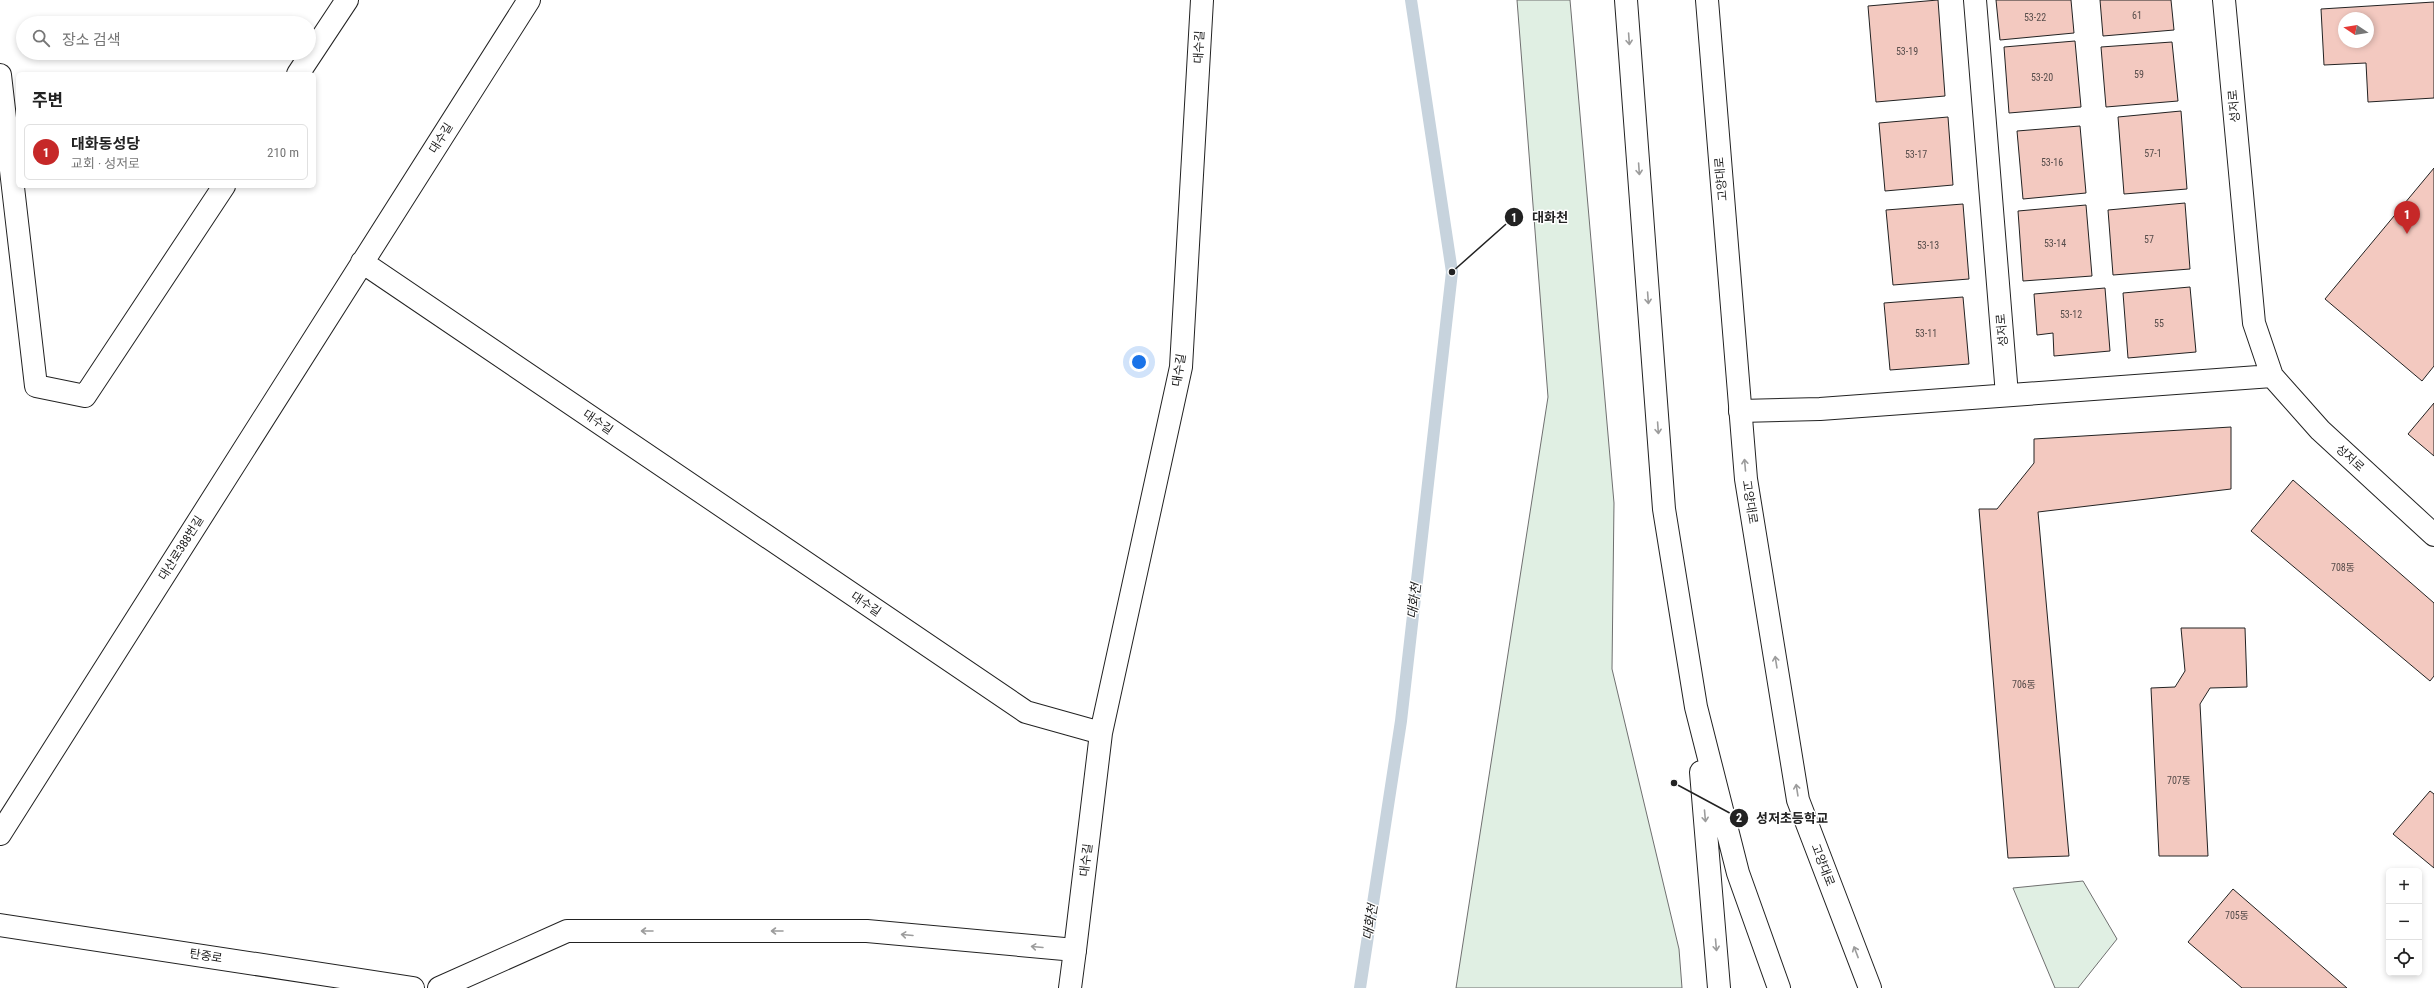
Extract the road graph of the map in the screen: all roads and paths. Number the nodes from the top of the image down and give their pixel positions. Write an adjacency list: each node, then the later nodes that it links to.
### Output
1 (347, 0): 8 (street)
2 (529, 0): 13 (street, 대수길)
3 (1202, 0): 19 (street, 대수길)
4 (1626, 0): 18 (street, one-way to 18)
5 (1707, 0): 16 (street, 고양대로)
6 (1975, 0): 15 (street, 성저로)
7 (2224, 0): 14 (street, 성저로)
8 (316, 47)
9 (307, 60): 10 (street)
10 (299, 72)
11 (0, 75): 12 (street)
12 (223, 188)
13 (362, 262): 19 (street, 대수길); 20 (street, 대산로388번길)
14 (2272, 376): 15 (street); 17 (street, 성저로)
15 (2007, 395): 16 (street)
16 (1740, 411): 28 (street, 고양대로, one-way to 16)
17 (2434, 535)
18 (1696, 707): 26 (street, one-way to 26); 27 (street)
19 (1101, 732): 22 (street, 대수길)
20 (0, 834)
21 (0, 925): 23 (street, 탄중로)
22 (1076, 950): 24 (street, one-way to 24); 25 (street, 대수길)
23 (413, 988)
24 (439, 988)
25 (1070, 988)
26 (1719, 988)
27 (1779, 988)
28 (1870, 988)

